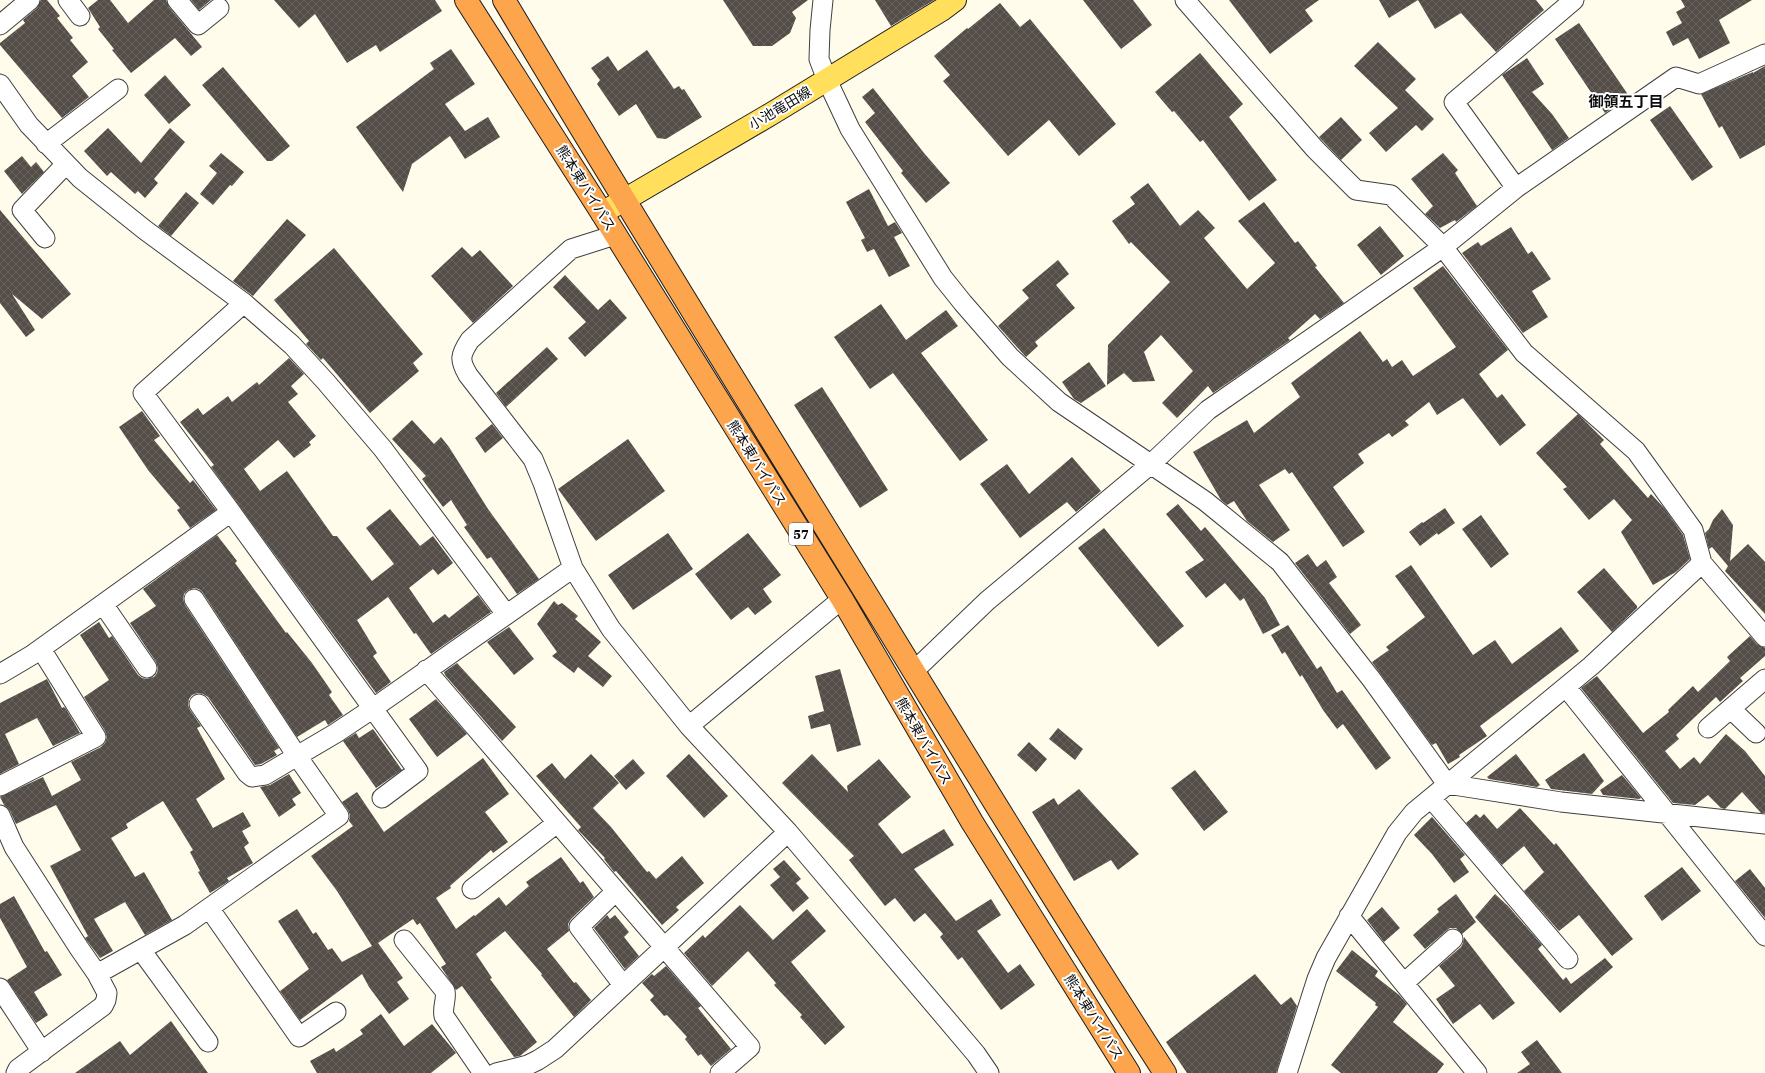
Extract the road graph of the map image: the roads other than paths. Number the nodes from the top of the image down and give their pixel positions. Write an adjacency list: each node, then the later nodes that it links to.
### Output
1 (30, 0): 12 (street)
2 (68, 0): 11 (street)
3 (177, 0): 10 (street)
4 (466, 0): 21 (highway, 熊本東バイパス / 57)
5 (504, 0): 20 (highway, 熊本東バイパス / 57)
6 (823, 0): 14 (street)
7 (956, 0): 14 (main road, 小池竜田線)
8 (1185, 0): 24 (street)
9 (1574, 0): 19 (street)
10 (219, 8)
11 (80, 16)
12 (0, 25)
13 (1765, 54): 19 (street)
14 (827, 80): 20 (main road, 小池竜田線); 26 (street)
15 (0, 84): 17 (street)
16 (120, 95): 17 (street)
17 (50, 148): 18 (street)
18 (66, 164): 23 (street); 25 (street)
19 (1516, 188): 24 (street)
20 (623, 200): 21 (main road, 小池竜田線); 38 (highway, 熊本東バイパス / 57)
21 (602, 213): 22 (highway, 熊本東バイパス / 57)
22 (615, 235): 29 (street); 31 (highway, 熊本東バイパス / 57)
23 (44, 238)
24 (1443, 247): 26 (street); 28 (street)
25 (244, 303): 27 (street); 33 (street)
26 (1151, 464): 38 (street); 49 (street)
27 (231, 512): 32 (street); 43 (street)
28 (1702, 563): 34 (street); 41 (street)
29 (573, 568): 33 (street); 45 (street)
30 (194, 599): 48 (street)
31 (842, 599): 45 (street); 80 (highway, 熊本東バイパス / 57)
32 (103, 604): 35 (street); 36 (street)
33 (506, 614): 37 (street)
34 (1765, 638)
35 (41, 649): 39 (street); 50 (street)
36 (147, 668)
37 (426, 670): 43 (street); 54 (street)
38 (914, 671): 81 (highway, 熊本東バイパス / 57)
39 (0, 674)
40 (1765, 679): 44 (street)
41 (1566, 688): 49 (street); 53 (street)
42 (199, 704): 48 (street)
43 (372, 709): 48 (street); 51 (street)
44 (1731, 709): 46 (street); 47 (street)
45 (689, 726): 57 (street)
46 (1708, 728)
47 (1756, 733)
48 (297, 756): 60 (street)
49 (1447, 784): 52 (street); 53 (street)
50 (0, 786)
51 (382, 798)
52 (1432, 798): 61 (street); 67 (street)
53 (1665, 812): 55 (street); 62 (street)
54 (557, 823): 58 (street); 59 (street)
55 (1765, 824)
56 (2, 826): 68 (street)
57 (788, 832): 65 (street); 79 (street)
58 (472, 889)
59 (616, 891): 65 (street); 70 (street)
60 (209, 908): 66 (street); 72 (street)
61 (1349, 916): 69 (street); 82 (street)
62 (1765, 936)
63 (1453, 939): 69 (street)
64 (404, 940): 76 (street)
65 (664, 947): 70 (street); 78 (street)
66 (141, 950): 68 (street); 73 (street)
67 (1568, 959)
68 (97, 974): 74 (street)
69 (1404, 983): 83 (street)
70 (623, 985): 77 (street)
71 (0, 988): 74 (street)
72 (336, 1012)
73 (208, 1042)
74 (42, 1052): 75 (street)
75 (16, 1073)
76 (483, 1073)
77 (496, 1073)
78 (720, 1073)
79 (989, 1073)
80 (1129, 1073)
81 (1165, 1073)
82 (1287, 1073)
83 (1477, 1073)

